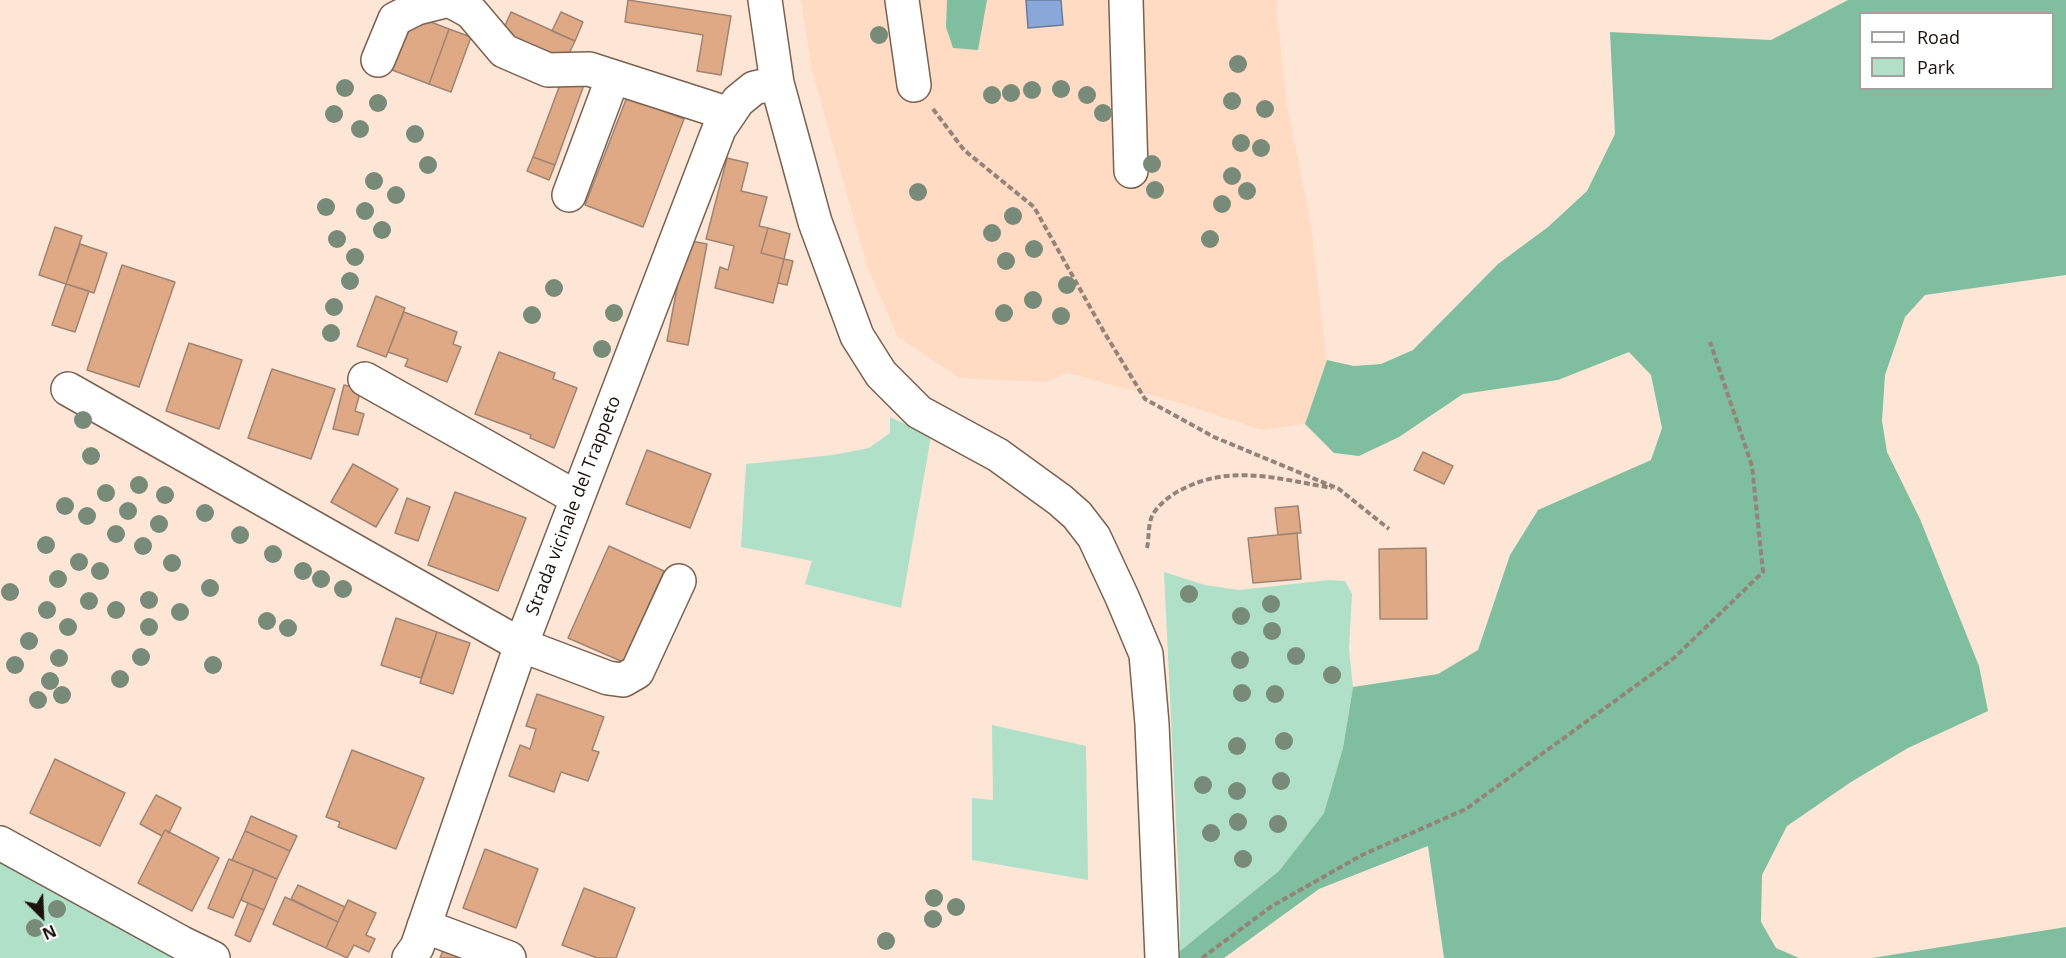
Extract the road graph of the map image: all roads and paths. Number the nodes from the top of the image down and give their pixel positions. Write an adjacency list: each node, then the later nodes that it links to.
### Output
1 (765, 0): 6 (street)
2 (902, 0): 7 (street)
3 (1126, 0): 9 (street)
4 (378, 60): 5 (street)
5 (613, 77): 8 (street); 10 (street)
6 (777, 83): 8 (street, Strada vicinale del Trappeto); 25 (street)
7 (914, 85): 14 (path)
8 (729, 114): 15 (street, Strada vicinale del Trappeto)
9 (1131, 171)
10 (569, 195)
11 (1710, 342): 26 (path)
12 (365, 378): 15 (street)
13 (68, 389): 19 (street)
14 (1339, 489): 16 (path); 17 (path)
15 (577, 498): 19 (street, Strada vicinale del Trappeto)
16 (1389, 529)
17 (1148, 548)
18 (679, 581): 19 (street)
19 (520, 645): 21 (street, Strada vicinale del Trappeto)
20 (0, 843): 22 (street)
21 (424, 926): 23 (street, Strada vicinale del Trappeto); 24 (street)
22 (213, 958)
23 (409, 958)
24 (509, 958)
25 (1162, 958)
26 (1202, 958)

